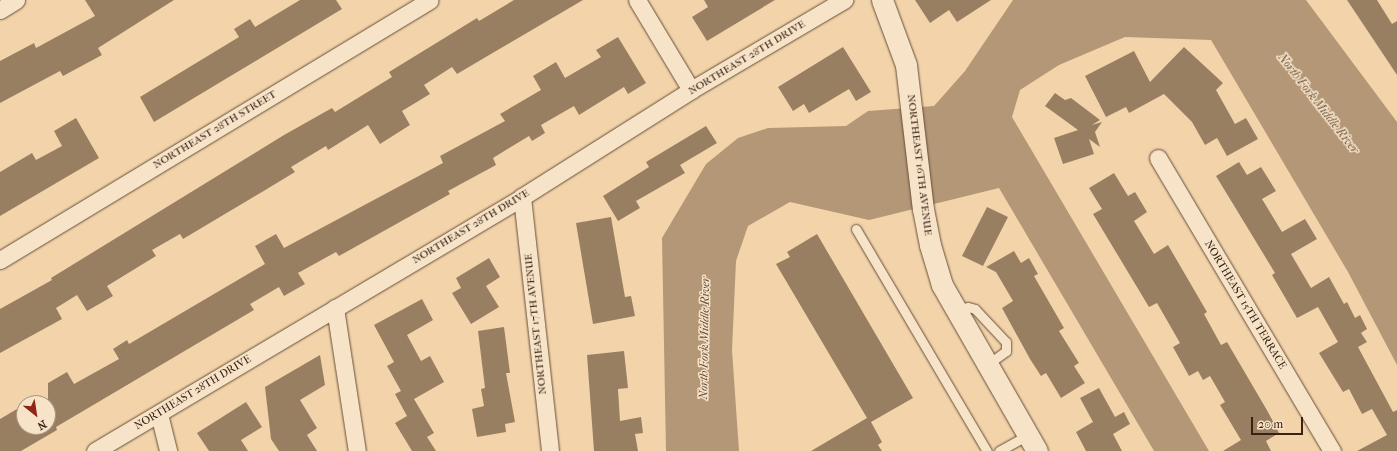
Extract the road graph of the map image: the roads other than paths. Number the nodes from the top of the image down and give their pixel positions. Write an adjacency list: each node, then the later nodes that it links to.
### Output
1 (16, 0): 6 (street)
2 (430, 0): 11 (street, NORTHEAST 28TH STREET)
3 (637, 0): 7 (street)
4 (844, 0): 7 (street, NORTHEAST 28TH DRIVE)
5 (882, 0): 13 (street, NORTHEAST 16TH AVENUE)
6 (0, 10)
7 (691, 90): 9 (street, NORTHEAST 28TH DRIVE)
8 (1158, 158): 23 (street, NORTHEAST 15TH TERRACE)
9 (522, 197): 12 (street, NORTHEAST 28TH DRIVE); 20 (street, NORTHEAST 17TH AVENUE)
10 (856, 229): 21 (lane)
11 (0, 260)
12 (335, 308): 15 (street, NORTHEAST 28TH DRIVE); 19 (street)
13 (955, 309): 14 (street, NORTHEAST 16TH AVENUE); 14 (lane)
14 (987, 365): 16 (street, NORTHEAST 16TH AVENUE)
15 (159, 414): 17 (street, NORTHEAST 28TH DRIVE); 18 (street)
16 (1032, 443): 22 (lane)
17 (95, 451)
18 (168, 451)
19 (357, 451)
20 (550, 451)
21 (987, 451)
22 (999, 451)
23 (1332, 451)

